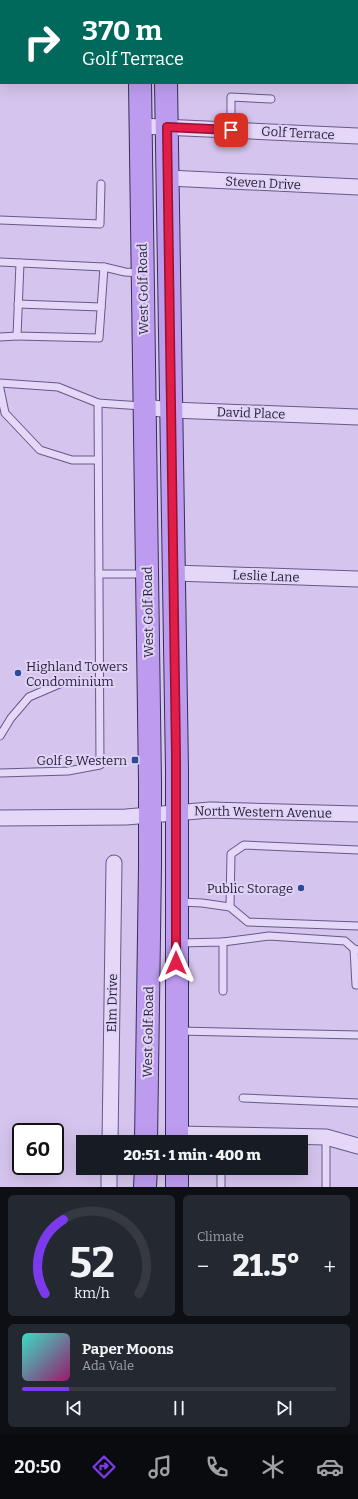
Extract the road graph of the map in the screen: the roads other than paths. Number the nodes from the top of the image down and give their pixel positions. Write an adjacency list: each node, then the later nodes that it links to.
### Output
1 (140, 84): 4 (main road, West Golf Road)
2 (166, 84): 5 (main road, West Golf Road)
3 (271, 99): 6 (lane)
4 (140, 126): 5 (street, Golf Terrace); 15 (main road, West Golf Road)
5 (167, 127): 6 (street, Golf Terrace); 8 (main road, West Golf Road)
6 (231, 130): 7 (street, Golf Terrace)
7 (358, 136)
8 (168, 178): 10 (street, Steven Drive); 24 (main road, West Golf Road)
9 (101, 184): 11 (lane)
10 (358, 187)
11 (0, 220)
12 (0, 262): 13 (lane)
13 (20, 263): 14 (lane); 16 (lane)
14 (104, 267): 15 (lane); 17 (lane)
15 (143, 273): 23 (main road, West Golf Road)
16 (18, 304): 17 (lane); 18 (lane)
17 (101, 307): 18 (lane)
18 (17, 336): 19 (lane)
19 (0, 337)
20 (0, 383): 22 (lane)
21 (0, 388): 26 (lane)
22 (98, 403): 23 (lane); 26 (lane)
23 (144, 406): 24 (street, David Place); 28 (main road, West Golf Road)
24 (171, 410): 25 (street, David Place); 29 (main road, West Golf Road)
25 (358, 417)
26 (98, 460): 27 (lane)
27 (99, 574): 28 (lane); 31 (lane)
28 (147, 574): 36 (main road, West Golf Road)
29 (174, 574): 30 (street, Leslie Lane); 34 (main road, West Golf Road)
30 (358, 579)
31 (100, 683): 32 (lane); 33 (lane)
32 (0, 736)
33 (0, 772)
34 (177, 812): 35 (street, North Western Avenue); 36 (street, North Western Avenue); 40 (main road, West Golf Road)
35 (358, 814)
36 (150, 815): 37 (street, North Western Avenue); 53 (main road, West Golf Road)
37 (0, 818)
38 (358, 850): 41 (lane)
39 (114, 863): 52 (street, Elm Drive)
40 (177, 902): 41 (lane); 43 (main road, West Golf Road)
41 (230, 907): 42 (lane)
42 (358, 926)
43 (176, 942): 44 (lane); 48 (main road, West Golf Road)
44 (223, 942): 45 (lane); 47 (lane)
45 (356, 950): 46 (lane)
46 (358, 985)
47 (223, 991)
48 (177, 1031): 49 (lane); 54 (main road, West Golf Road)
49 (358, 1035)
50 (243, 1098): 51 (lane)
51 (358, 1103)
52 (110, 1135)
53 (146, 1135)
54 (177, 1135)
55 (308, 1136): 56 (street)
56 (326, 1136): 57 (street); 66 (lane)
57 (358, 1146)
58 (109, 1175): 62 (street)
59 (146, 1175): 63 (main road)
60 (177, 1175): 64 (main road)
61 (221, 1175): 65 (lane)
62 (109, 1187)
63 (146, 1187)
64 (177, 1187)
65 (221, 1187)
66 (326, 1187)

